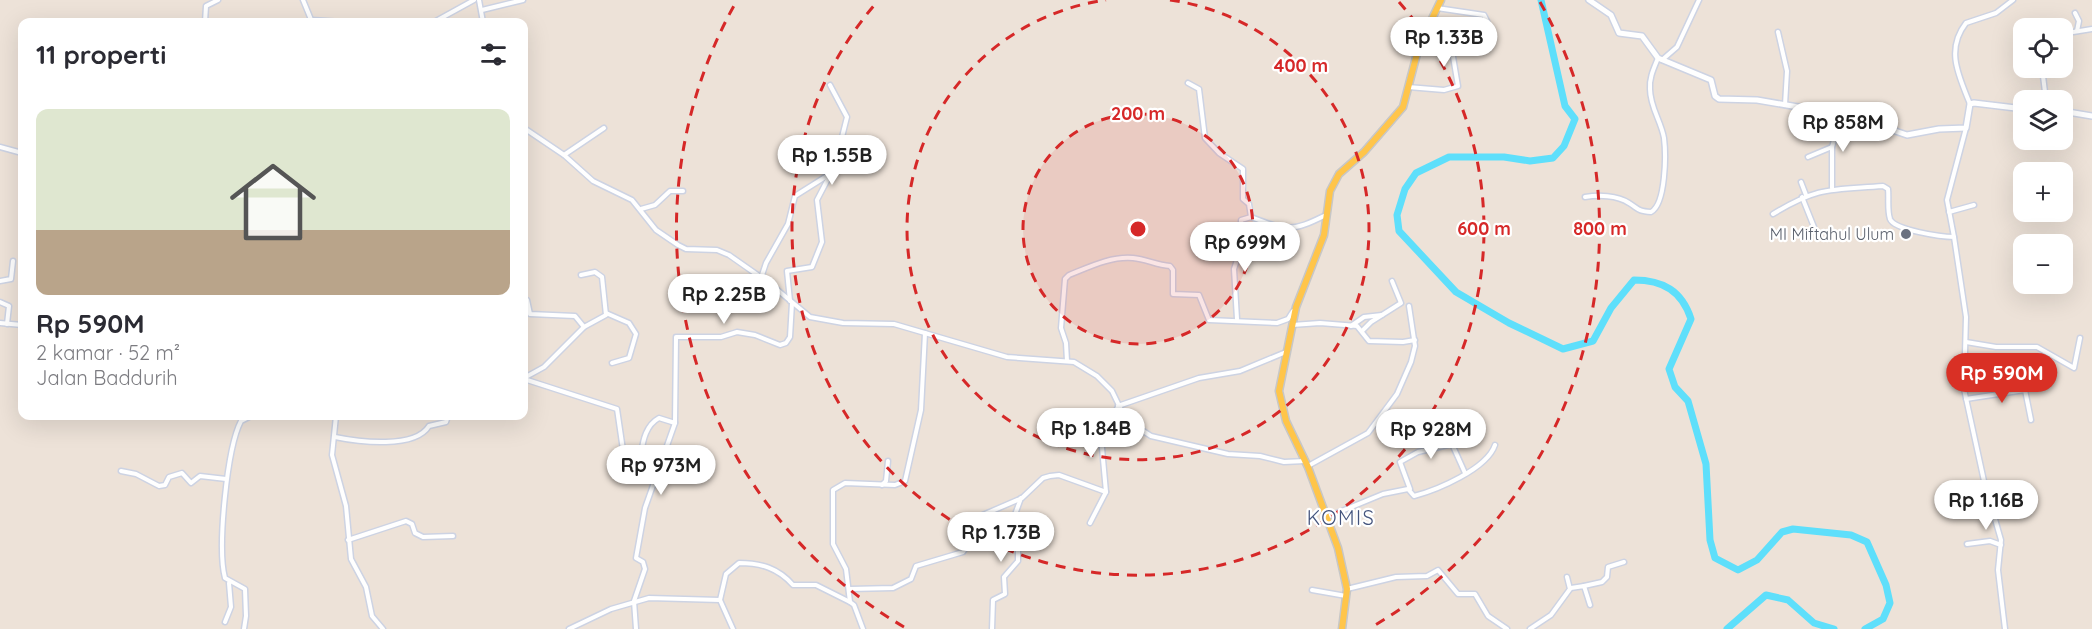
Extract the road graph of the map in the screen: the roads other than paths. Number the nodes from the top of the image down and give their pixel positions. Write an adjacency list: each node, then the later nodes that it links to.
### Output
1 (218, 0): 13 (street)
2 (302, 0): 14 (street)
3 (474, 0): 15 (street)
4 (479, 0): 11 (street)
5 (523, 0): 11 (street)
6 (1442, 0): 10 (main road)
7 (1589, 0): 23 (street)
8 (1699, 0): 23 (street)
9 (2013, 0): 27 (street)
10 (1437, 8): 17 (main road); 22 (street)
11 (482, 10): 16 (street)
12 (2075, 13): 19 (street)
13 (204, 18)
14 (311, 18)
15 (441, 18)
16 (483, 18)
17 (1431, 20): 26 (main road); 26 (street)
18 (2092, 29): 19 (street)
19 (2077, 31): 21 (street)
20 (1778, 32): 28 (street)
21 (2073, 32)
22 (1486, 42)
23 (1660, 59): 28 (street); 46 (street)
24 (1188, 83): 52 (street)
25 (830, 85): 41 (street)
26 (1408, 87): 50 (main road)
27 (1970, 104): 29 (street); 34 (street)
28 (1785, 106): 31 (street)
29 (2013, 107)
30 (2073, 113): 32 (street)
31 (1841, 116): 34 (street); 37 (street)
32 (2092, 117)
33 (604, 128): 39 (street)
34 (1966, 128): 49 (street)
35 (528, 131): 39 (street)
36 (0, 147): 38 (street)
37 (1832, 147): 40 (street); 43 (street)
38 (18, 152)
39 (564, 155): 48 (street)
40 (1808, 157)
41 (830, 174): 57 (street); 61 (street)
42 (1801, 182): 45 (street)
43 (1832, 188): 45 (street); 54 (street)
44 (683, 191): 48 (street)
45 (1804, 196): 51 (street); 53 (street)
46 (1585, 197)
47 (1974, 205): 49 (street)
48 (641, 209): 57 (street)
49 (1949, 212): 54 (street)
50 (1328, 214): 52 (street); 64 (main road)
51 (1773, 214)
52 (1251, 217): 67 (street)
53 (1814, 227)
54 (1954, 237): 78 (street)
55 (13, 261): 58 (street)
56 (580, 275): 65 (street)
57 (761, 278): 61 (street)
58 (0, 281)
59 (1392, 281): 66 (street)
60 (0, 302): 69 (street)
61 (791, 302): 75 (street); 90 (street)
62 (528, 305): 72 (street)
63 (1409, 306): 77 (street)
64 (1296, 307): 67 (street); 71 (main road)
65 (606, 313): 72 (street); 81 (street)
66 (1382, 315): 73 (street); 74 (street)
67 (1237, 319): 80 (street)
68 (0, 323): 69 (street)
69 (6, 324): 70 (street)
70 (18, 325)
71 (1292, 325): 73 (street); 79 (main road)
72 (584, 327): 82 (street)
73 (1351, 327): 74 (street)
74 (1362, 331): 77 (street)
75 (925, 333): 80 (street); 98 (street)
76 (2080, 338): 78 (street)
77 (1415, 340): 94 (street)
78 (1966, 342): 84 (street)
79 (1286, 352): 85 (street); 94 (main road)
80 (1067, 361): 85 (street)
81 (612, 363)
82 (528, 376)
83 (528, 380): 90 (street)
84 (1966, 399): 89 (street); 103 (street)
85 (1118, 406): 94 (street); 100 (street)
86 (244, 420): 97 (street)
87 (336, 420): 91 (street)
88 (447, 420): 91 (street)
89 (2031, 420)
90 (675, 423): 119 (street)
91 (335, 437): 107 (street)
92 (1495, 445): 96 (street)
93 (888, 461): 98 (street)
94 (1307, 464): 104 (main road)
95 (121, 471): 97 (street)
96 (1465, 473): 99 (street); 99 (street)
97 (226, 479): 112 (street)
98 (881, 485): 115 (street)
99 (1410, 490): 104 (street)
100 (1106, 492): 101 (street); 105 (street)
101 (1022, 498): 115 (street); 129 (street)
102 (2015, 507): 103 (street)
103 (1994, 512): 109 (street)
104 (1326, 518): 117 (main road)
105 (1090, 524)
106 (453, 536): 107 (street)
107 (348, 540): 124 (street)
108 (1967, 544): 109 (street)
109 (2001, 545): 133 (street)
110 (1624, 562): 113 (street)
111 (1567, 577): 114 (street)
112 (229, 582): 122 (street); 123 (street)
113 (1584, 586): 114 (street); 121 (street)
114 (1571, 588): 132 (street)
115 (850, 589): 120 (street)
116 (1312, 590): 117 (street)
117 (1347, 592): 130 (main road); 131 (street)
118 (720, 600): 119 (street); 120 (street); 127 (street)
119 (634, 601): 125 (street); 126 (street)
120 (850, 602): 128 (street)
121 (1590, 605)
122 (225, 622)
123 (244, 629)
124 (382, 629)
125 (569, 629)
126 (636, 629)
127 (733, 629)
128 (863, 629)
129 (992, 629)
130 (1342, 629)
131 (1507, 629)
132 (1530, 629)
133 (2005, 629)

